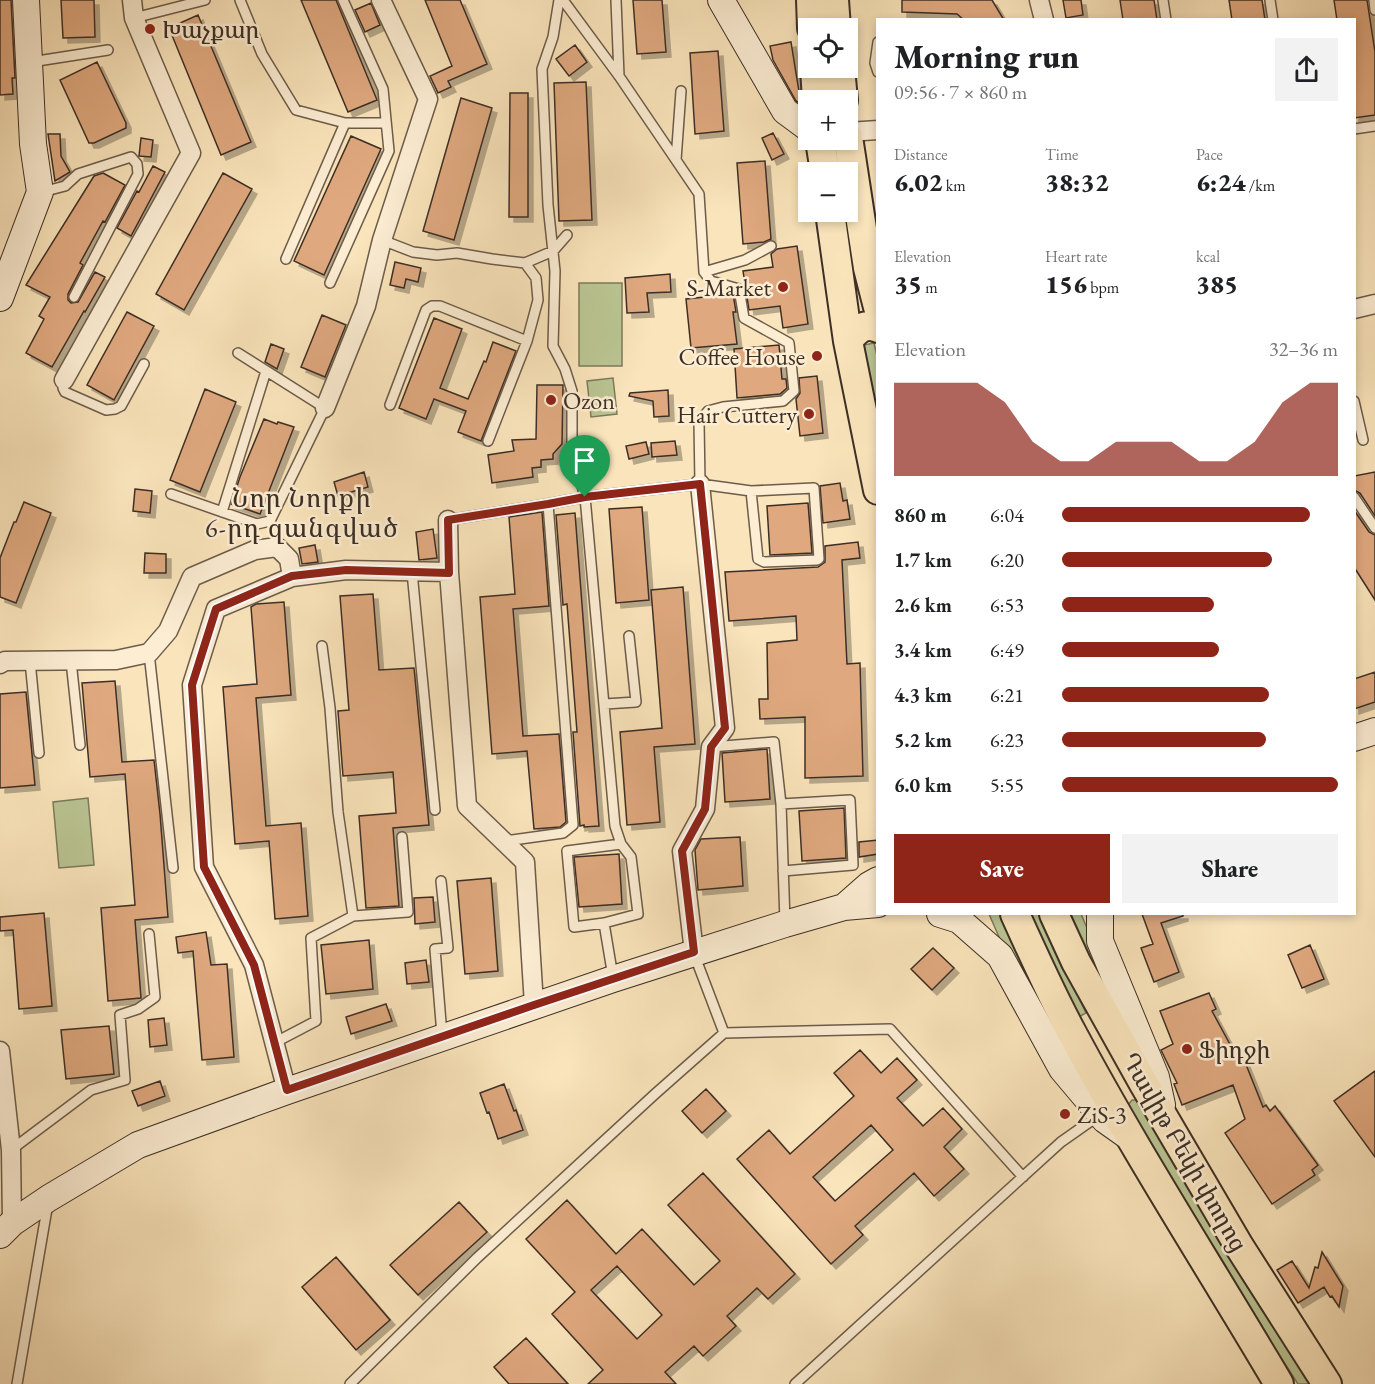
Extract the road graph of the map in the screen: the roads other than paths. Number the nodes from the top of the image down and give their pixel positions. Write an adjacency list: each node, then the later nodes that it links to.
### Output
1 (26, 0): 23 (main road)
2 (203, 0): 15 (lane)
3 (240, 0): 27 (lane)
4 (343, 0): 28 (lane)
5 (381, 0): 38 (street)
6 (561, 0): 24 (lane); 40 (lane)
7 (616, 0): 24 (lane)
8 (721, 0): 26 (main road)
9 (811, 0): 17 (main road)
10 (834, 0): 18 (main road)
11 (1039, 0): 19 (street)
12 (1163, 0): 20 (lane)
13 (1270, 0): 21 (lane)
14 (1374, 0): 16 (lane)
15 (133, 9): 56 (street)
16 (1375, 10)
17 (812, 18)
18 (835, 18)
19 (1044, 18)
20 (1166, 18)
21 (1273, 18)
22 (108, 50): 23 (lane)
23 (29, 63): 35 (main road)
24 (619, 76): 34 (lane)
25 (681, 91): 34 (lane)
26 (798, 121)
27 (345, 123): 28 (lane); 41 (lane)
28 (386, 123): 44 (lane)
29 (1375, 126): 30 (lane)
30 (1356, 129)
31 (876, 130): 32 (street)
32 (858, 131)
33 (850, 150): 47 (main road)
34 (676, 161): 43 (lane)
35 (40, 192): 45 (lane); 46 (main road)
36 (831, 222): 51 (main road)
37 (567, 235): 40 (lane)
38 (382, 240): 42 (lane); 58 (street)
39 (771, 246): 43 (lane)
40 (553, 251): 42 (lane); 66 (lane)
41 (286, 259)
42 (525, 263): 52 (lane)
43 (704, 272): 63 (lane)
44 (330, 283)
45 (74, 297)
46 (0, 298)
47 (876, 298)
48 (1375, 304): 49 (street)
49 (1356, 309)
50 (876, 328): 51 (main road)
51 (848, 340): 62 (main road)
52 (527, 341): 57 (lane); 61 (lane)
53 (238, 353): 55 (lane)
54 (144, 364): 56 (lane)
55 (266, 371): 58 (lane); 69 (lane)
56 (64, 380)
57 (390, 405)
58 (325, 408): 69 (lane)
59 (1356, 410): 60 (lane)
60 (1363, 440)
61 (488, 441)
62 (876, 480)
63 (700, 484): 64 (lane); 66 (lane); 85 (street)
64 (751, 491): 64 (lane)
65 (171, 494): 69 (lane)
66 (585, 497): 68 (lane); 81 (lane)
67 (1356, 500): 71 (lane)
68 (548, 504): 70 (lane); 90 (lane)
69 (222, 512)
70 (448, 520): 73 (street)
71 (1375, 528)
72 (412, 572): 73 (street); 74 (street); 88 (lane)
73 (449, 573): 90 (street)
74 (292, 576): 77 (street); 115 (street)
75 (629, 636): 81 (lane)
76 (322, 646): 104 (lane)
77 (149, 653): 79 (street); 92 (lane)
78 (30, 661): 79 (street); 80 (street); 86 (lane)
79 (71, 661): 84 (lane)
80 (0, 664)
81 (604, 704): 91 (lane)
82 (1375, 731): 83 (main road)
83 (1356, 737)
84 (80, 746)
85 (711, 747): 87 (lane); 109 (street)
86 (39, 753)
87 (781, 804): 93 (lane); 93 (lane)
88 (435, 810)
89 (402, 837): 104 (lane)
90 (504, 841): 112 (street)
91 (621, 844): 105 (lane); 105 (lane)
92 (173, 868)
93 (783, 872): 106 (lane)
94 (441, 881): 114 (lane)
95 (876, 881): 97 (main road)
96 (876, 904): 97 (main road)
97 (844, 908): 106 (main road)
98 (943, 915): 110 (main road)
99 (981, 915): 110 (main road)
100 (1015, 915): 119 (main road, Դավիթ Բեկի փողոց)
101 (1054, 915): 117 (main road, Դավիթ Բեկի փողոց)
102 (1089, 915): 108 (main road)
103 (1100, 915): 108 (main road)
104 (353, 916): 115 (lane)
105 (604, 922): 111 (lane)
106 (785, 924): 109 (main road)
107 (149, 934): 121 (lane)
108 (1100, 941): 120 (main road)
109 (694, 952): 111 (main road); 113 (lane)
110 (1000, 956): 119 (main road)
111 (613, 979): 112 (main road)
112 (534, 1005): 114 (main road)
113 (724, 1033): 122 (lane); 126 (lane)
114 (442, 1037): 118 (main road)
115 (274, 1043): 118 (street)
116 (0, 1051): 121 (street)
117 (1144, 1083): 119 (main road); 120 (main road, Դավիթ Բեկի փողոց)
118 (287, 1090): 123 (main road)
119 (1105, 1108): 122 (lane); 128 (main road, Դավիթ Բեկի փողոց)
120 (1165, 1120): 129 (main road, Դավիթ Բեկի փողոց)
121 (11, 1150): 124 (street)
122 (1023, 1177): 127 (lane)
123 (49, 1198): 124 (main road); 125 (lane)
124 (6, 1229)
125 (17, 1384)
126 (350, 1384)
127 (795, 1384)
128 (1279, 1384)
129 (1327, 1384)

